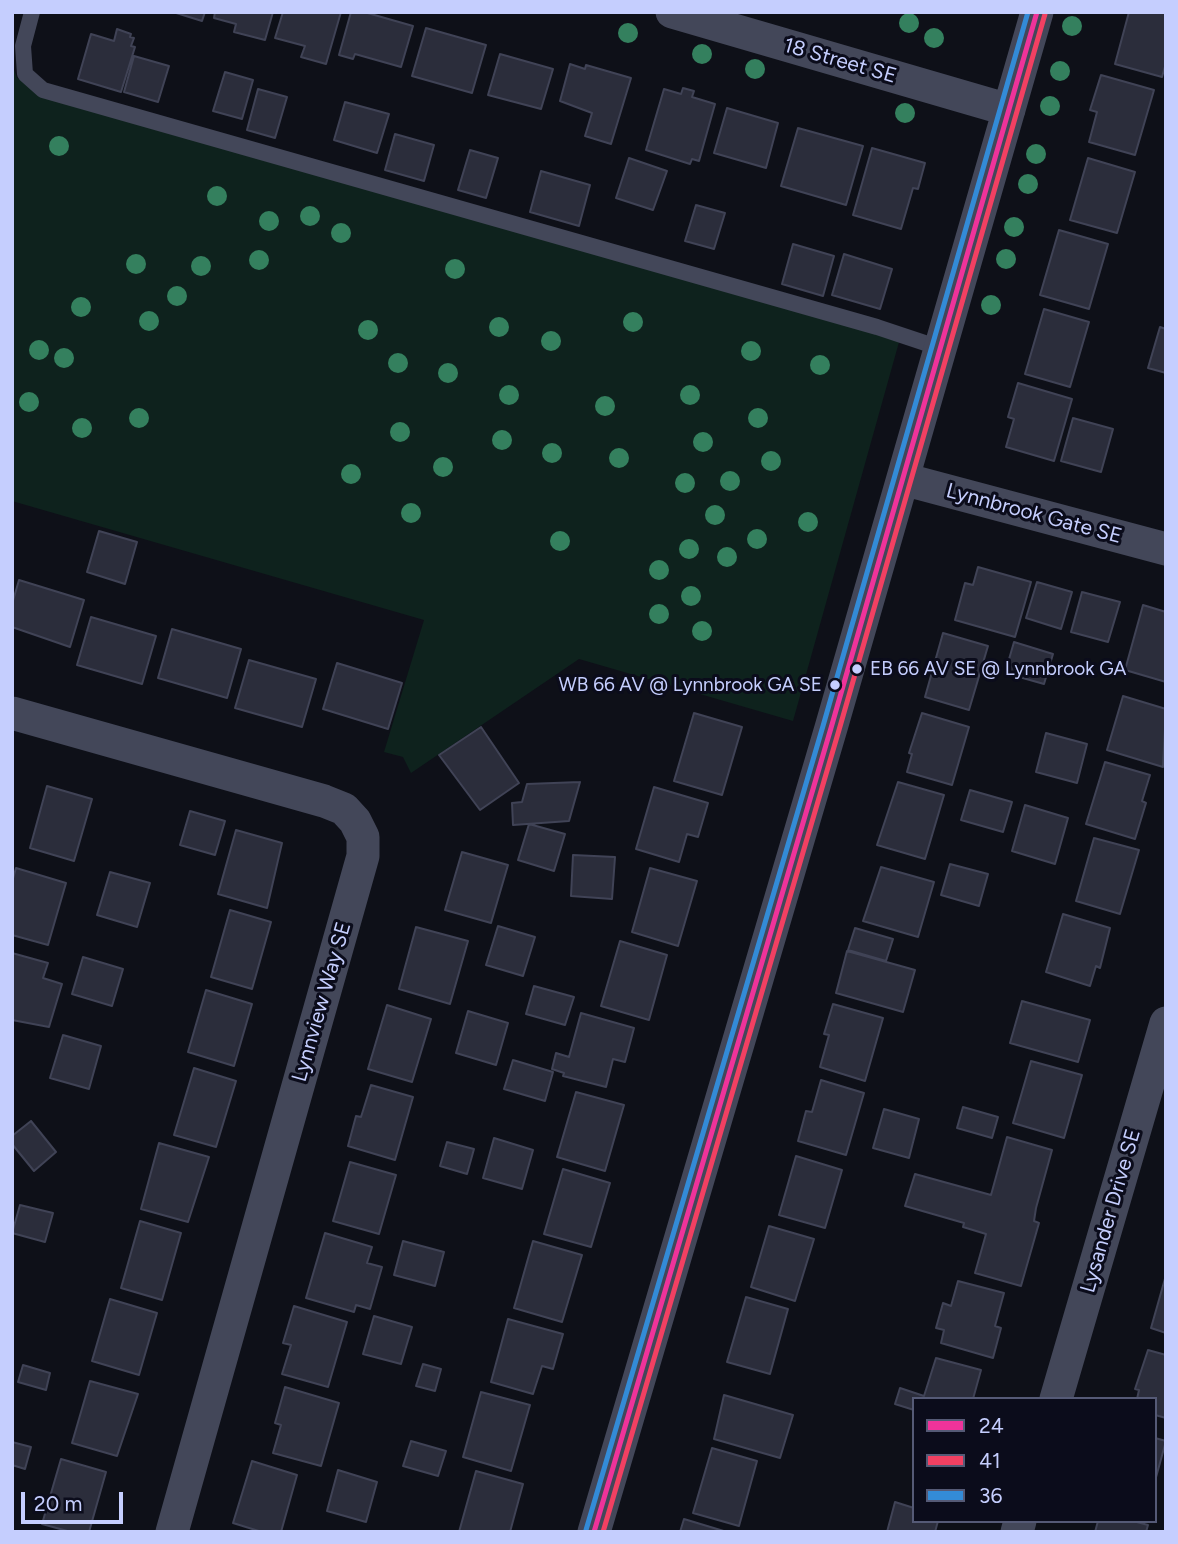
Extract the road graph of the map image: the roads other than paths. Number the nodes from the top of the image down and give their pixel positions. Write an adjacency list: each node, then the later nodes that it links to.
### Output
1 (32, 12): 5 (lane)
2 (672, 12): 4 (street, 18 Street SE)
3 (1037, 12): 4 (street)
4 (1009, 110): 5 (street)
5 (940, 348): 6 (street)
6 (903, 479): 7 (street, Lynnbrook Gate SE); 12 (street)
7 (1166, 550)
8 (12, 713): 11 (street, Lynnview Way SE)
9 (1166, 1023): 10 (street, Lysander Drive SE)
10 (1057, 1397)
11 (172, 1532)
12 (594, 1532)

